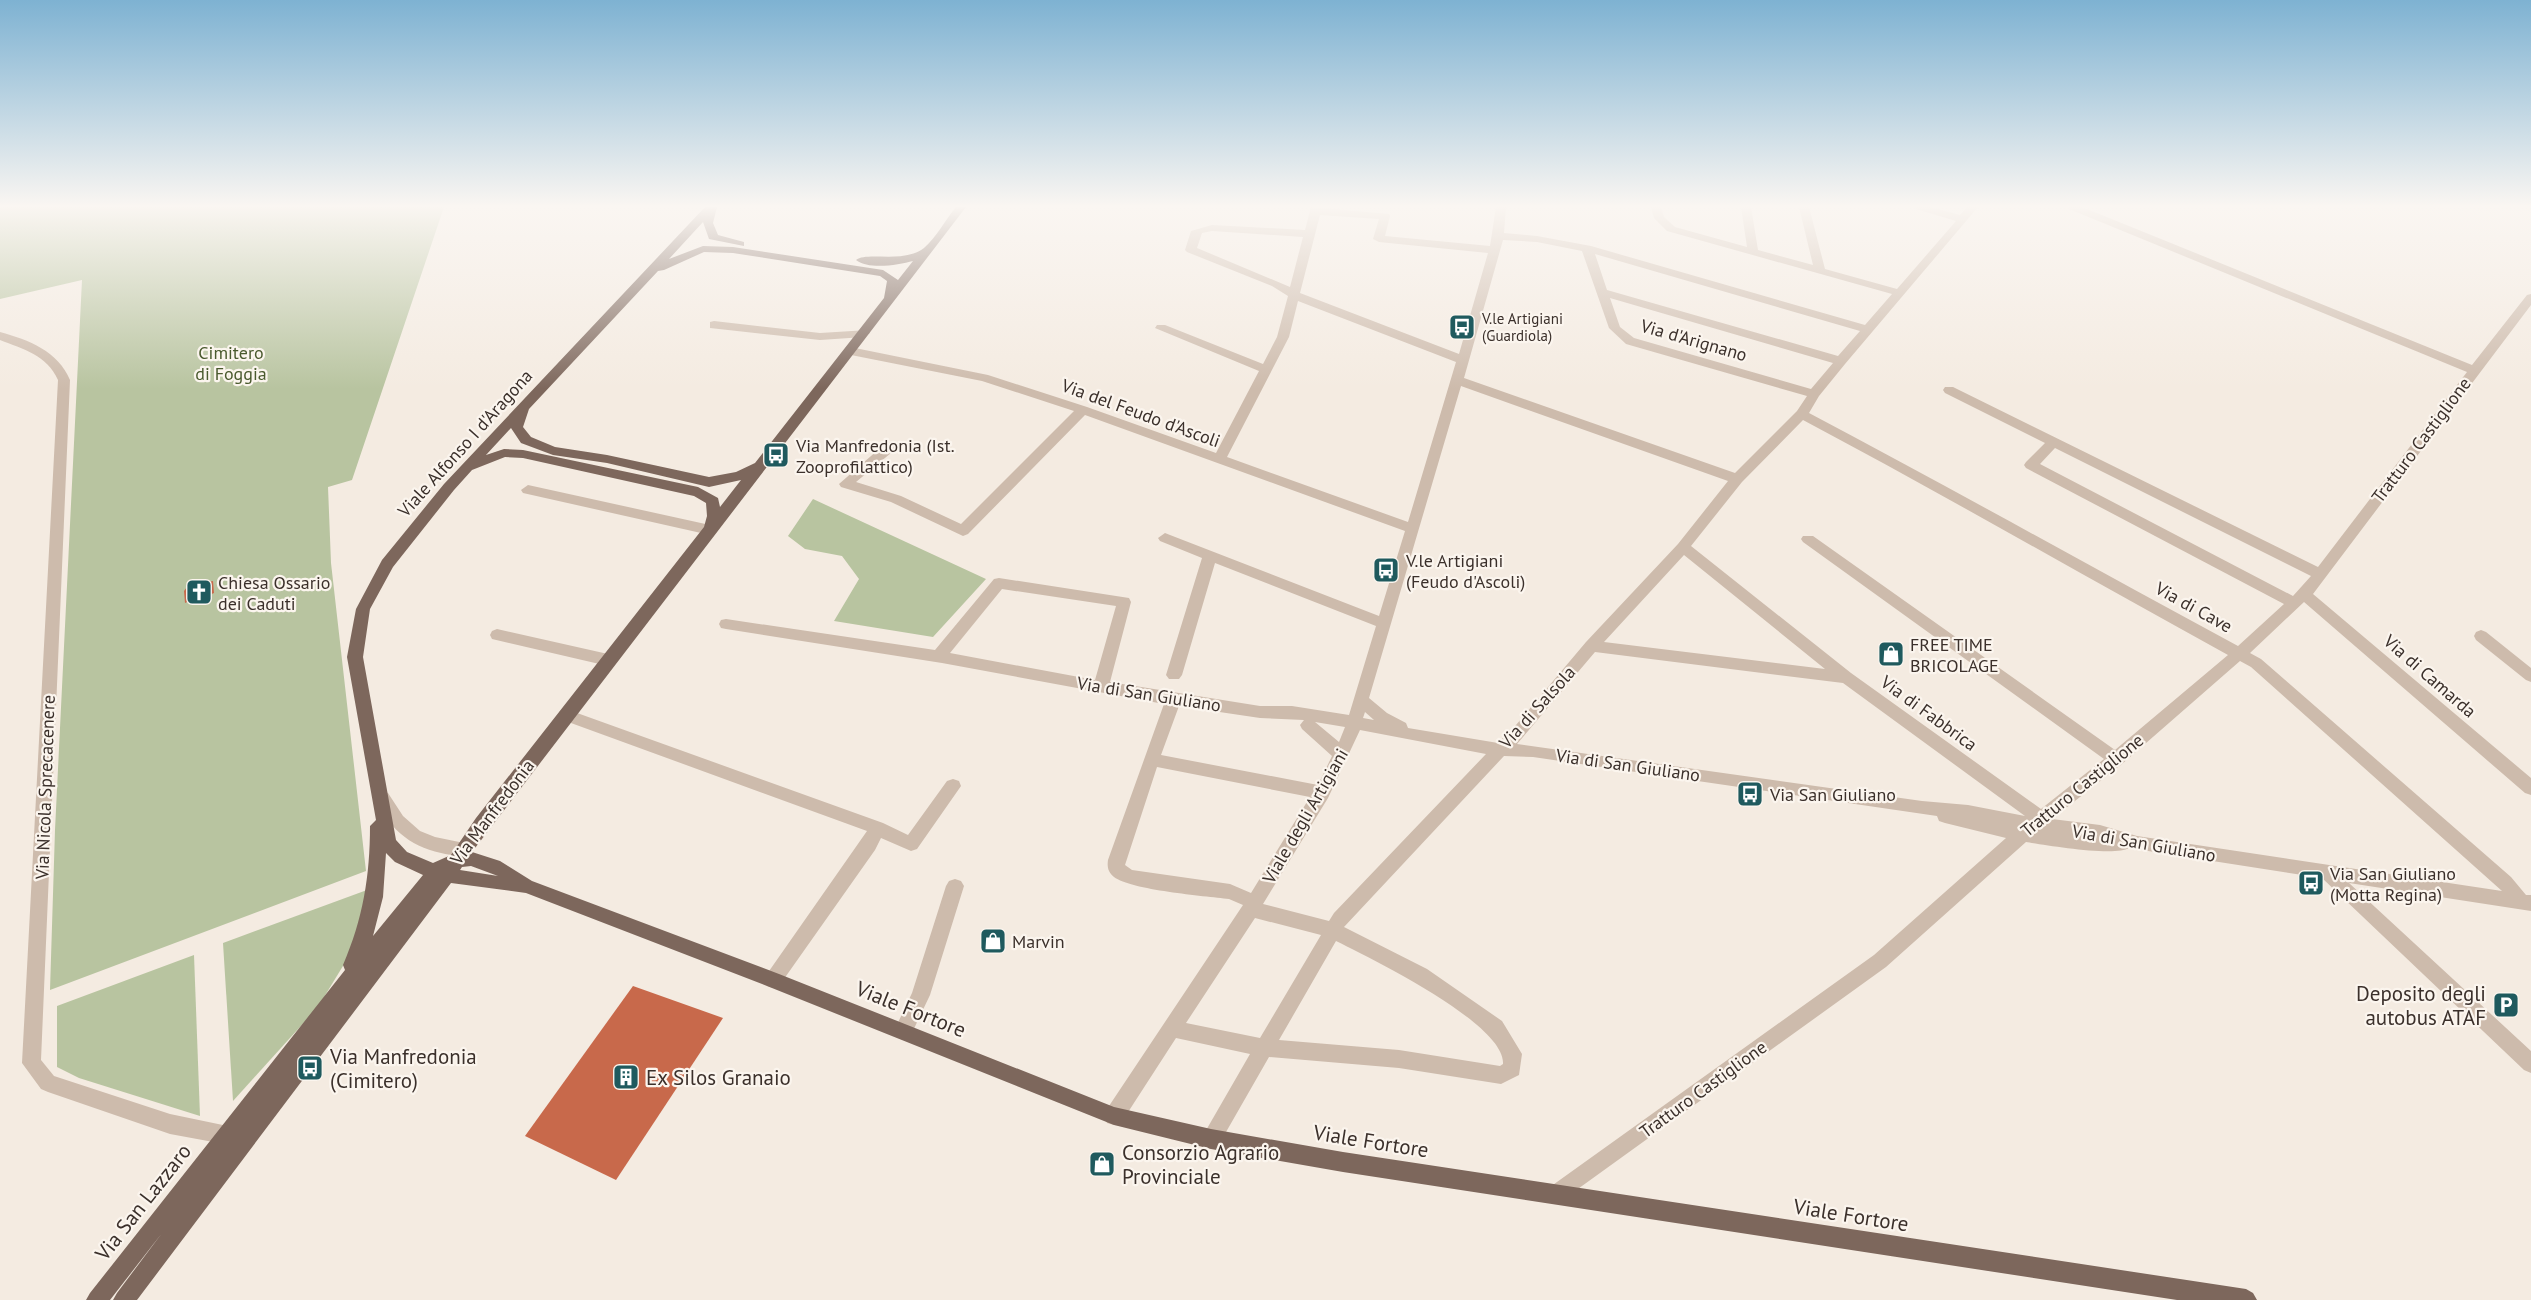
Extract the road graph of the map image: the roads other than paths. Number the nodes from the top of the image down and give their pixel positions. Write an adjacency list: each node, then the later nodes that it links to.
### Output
1 (654, 268): 14 (main road, Viale Alfonso I d'Aragona)
2 (661, 268): 14 (main road)
3 (848, 268): 19 (main road)
4 (914, 268): 19 (main road, Via Manfredonia)
5 (1235, 268): 17 (street)
6 (1301, 268): 17 (street)
7 (1489, 268): 26 (street, Viale degli Artigiani)
8 (1594, 268): 15 (street, Via d'Arignano)
9 (1655, 268): 22 (street)
10 (1811, 268): 13 (street)
11 (1921, 268): 16 (street, Via di Salsola)
12 (2222, 268): 29 (street)
13 (1820, 270): 16 (street)
14 (647, 275): 33 (main road, Viale Alfonso I d'Aragona)
15 (1602, 292): 27 (street); 32 (street, Via d'Arignano)
16 (1900, 292): 22 (street, Via di Salsola)
17 (1294, 295): 26 (street); 28 (street)
18 (2531, 297): 29 (street, Tratturo Castiglione)
19 (887, 302): 23 (main road, Via Manfredonia)
20 (714, 325): 23 (street)
21 (1161, 328): 28 (street)
22 (1869, 330): 27 (street, Via di Salsola)
23 (864, 333): 25 (main road, Via Manfredonia)
24 (0, 336): 103 (street, Via Nicola Sprecacenere)
25 (850, 351): 34 (street, Via del Feudo d'Ascoli); 39 (main road, Via Manfredonia)
26 (1463, 360): 30 (street, Viale degli Artigiani)
27 (1841, 361): 32 (street, Via di Salsola)
28 (1267, 370): 38 (street)
29 (2473, 370): 49 (street, Tratturo Castiglione)
30 (1456, 380): 41 (street); 43 (street, Viale degli Artigiani)
31 (1949, 390): 36 (street)
32 (1814, 394): 35 (street, Via di Salsola)
33 (523, 408): 39 (main road); 40 (main road, Viale Alfonso I d'Aragona)
34 (1083, 410): 37 (street); 38 (street, Via del Feudo d'Ascoli)
35 (1802, 414): 41 (street, Via di Salsola); 56 (street, Via di Cave)
36 (2053, 442): 49 (street); 50 (street, Via di Camarda)
37 (892, 445)
38 (1219, 460): 43 (street, Via del Feudo d'Ascoli)
39 (764, 462): 44 (main road, Via Manfredonia)
40 (464, 471): 44 (main road); 77 (main road, Viale Alfonso I d'Aragona)
41 (1737, 479): 47 (street, Via di Salsola)
42 (528, 490): 44 (street)
43 (1413, 529): 52 (street, Viale degli Artigiani)
44 (710, 530): 58 (main road, Via Manfredonia)
45 (1165, 538): 48 (street)
46 (1808, 539): 74 (street)
47 (1683, 547): 55 (street, Via di Salsola); 61 (street, Via di Fabbrica)
48 (1210, 556): 52 (street); 59 (street)
49 (2320, 574): 50 (street, Tratturo Castiglione)
50 (2299, 598): 56 (street, Tratturo Castiglione); 76 (street, Via di Camarda)
51 (726, 624): 57 (street, Via di San Giuliano)
52 (1385, 624): 64 (street, Viale degli Artigiani)
53 (497, 635): 58 (street)
54 (2481, 636): 60 (street)
55 (1591, 646): 61 (street); 71 (street, Via di Salsola)
56 (2239, 654): 74 (street, Tratturo Castiglione); 93 (street, Via di Cave)
57 (938, 657): 62 (street, Via di San Giuliano); 62 (street)
58 (608, 660): 66 (main road, Via Manfredonia)
59 (1174, 675)
60 (2531, 676)
61 (1846, 677): 83 (street, Via di Fabbrica)
62 (1101, 686): 63 (street, Via di San Giuliano)
63 (1174, 698): 65 (street, Via di San Giuliano); 73 (street)
64 (1362, 700): 68 (street, Viale degli Artigiani); 69 (street)
65 (1262, 712): 67 (street); 68 (street, Via di San Giuliano)
66 (566, 716): 81 (main road, Via Manfredonia); 84 (street)
67 (1308, 724): 68 (street); 72 (street)
68 (1353, 728): 69 (street, Via di San Giuliano); 70 (street); 72 (street, Viale degli Artigiani)
69 (1413, 734): 70 (street, Via di San Giuliano)
70 (1446, 744): 71 (street, Via di San Giuliano)
71 (1498, 751): 80 (street, Via di San Giuliano); 95 (street, Via di Salsola)
72 (1341, 754): 78 (street, Viale degli Artigiani)
73 (1152, 759): 78 (street); 94 (street)
74 (2116, 759): 79 (street, Tratturo Castiglione)
75 (953, 786): 84 (street)
76 (2531, 788)
77 (378, 790): 89 (street, Viale Alfonso I d'Aragona); 89 (main road, Viale Alfonso I d'Aragona); 97 (main road, Viale Alfonso I d'Aragona)
78 (1322, 793): 94 (street, Viale degli Artigiani)
79 (2056, 806): 83 (street, Tratturo Castiglione); 85 (street)
80 (1922, 808): 82 (street); 83 (street, Via di San Giuliano)
81 (482, 823): 88 (main road); 89 (main road, Via Manfredonia)
82 (1976, 825): 83 (street); 87 (street)
83 (2033, 825): 85 (street, Via di San Giuliano); 86 (street); 87 (street, Tratturo Castiglione)
84 (877, 828): 96 (street)
85 (2077, 830): 86 (street, Via di San Giuliano)
86 (2137, 843): 90 (street, Via di San Giuliano)
87 (2007, 849): 105 (street, Tratturo Castiglione)
88 (480, 859): 89 (main road, Viale Fortore); 91 (main road, Viale Fortore)
89 (451, 863): 91 (main road, Viale Fortore); 97 (main road, Via Manfredonia); 103 (main road, Via Manfredonia)
90 (2328, 874): 93 (street, Via di San Giuliano); 101 (street)
91 (526, 886): 96 (main road, Viale Fortore)
92 (955, 886): 99 (street)
93 (2526, 902)
94 (1253, 905): 95 (street); 98 (street, Viale degli Artigiani)
95 (1333, 930): 100 (street, Via di Salsola); 100 (street)
96 (773, 980): 99 (main road, Viale Fortore)
97 (334, 996): 103 (main road, Via Manfredonia)
98 (1172, 1029): 100 (street); 102 (street, Viale degli Artigiani)
99 (903, 1031): 102 (main road, Viale Fortore)
100 (1266, 1048): 104 (street, Via di Salsola)
101 (2531, 1064)
102 (1114, 1116): 104 (main road, Viale Fortore)
103 (237, 1136): 106 (main road, Via San Lazzaro); 107 (main road)
104 (1211, 1139): 105 (main road, Viale Fortore)
105 (1557, 1194): 108 (main road, Viale Fortore)
106 (97, 1300)
107 (124, 1300)
108 (2247, 1300)

